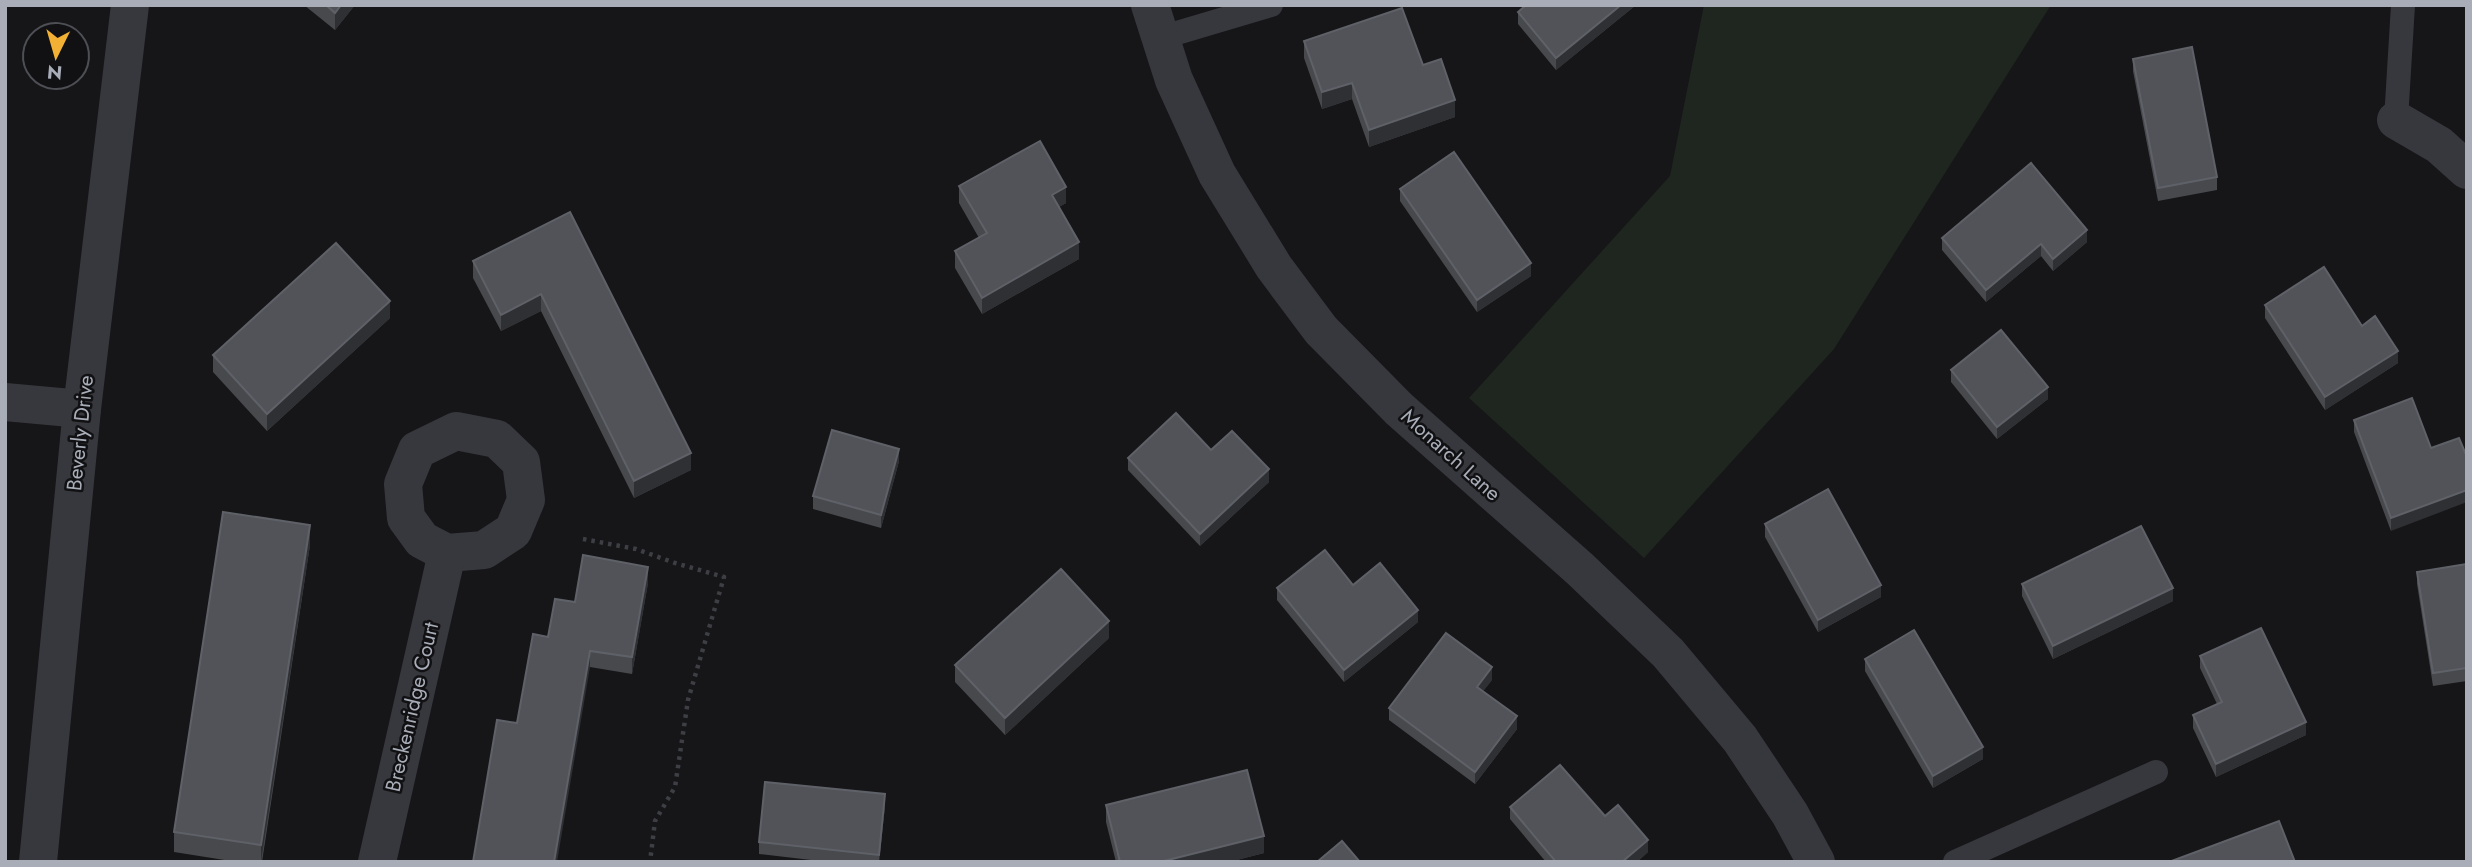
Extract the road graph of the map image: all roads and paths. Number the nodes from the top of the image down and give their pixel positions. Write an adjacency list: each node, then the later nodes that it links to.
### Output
1 (130, 5): 8 (street, Beverly Drive)
2 (1271, 5): 4 (lane)
3 (2403, 5): 5 (lane)
4 (1155, 22): 15 (street, Monarch Lane)
5 (2396, 120): 6 (street)
6 (2467, 170)
7 (5, 402): 8 (street)
8 (82, 409): 12 (street, Beverly Drive)
9 (583, 539): 14 (path)
10 (447, 553): 13 (street, Breckenridge Court)
11 (2156, 772): 16 (lane)
12 (38, 862)
13 (377, 862)
14 (650, 862)
15 (1816, 862)
16 (1955, 862)

